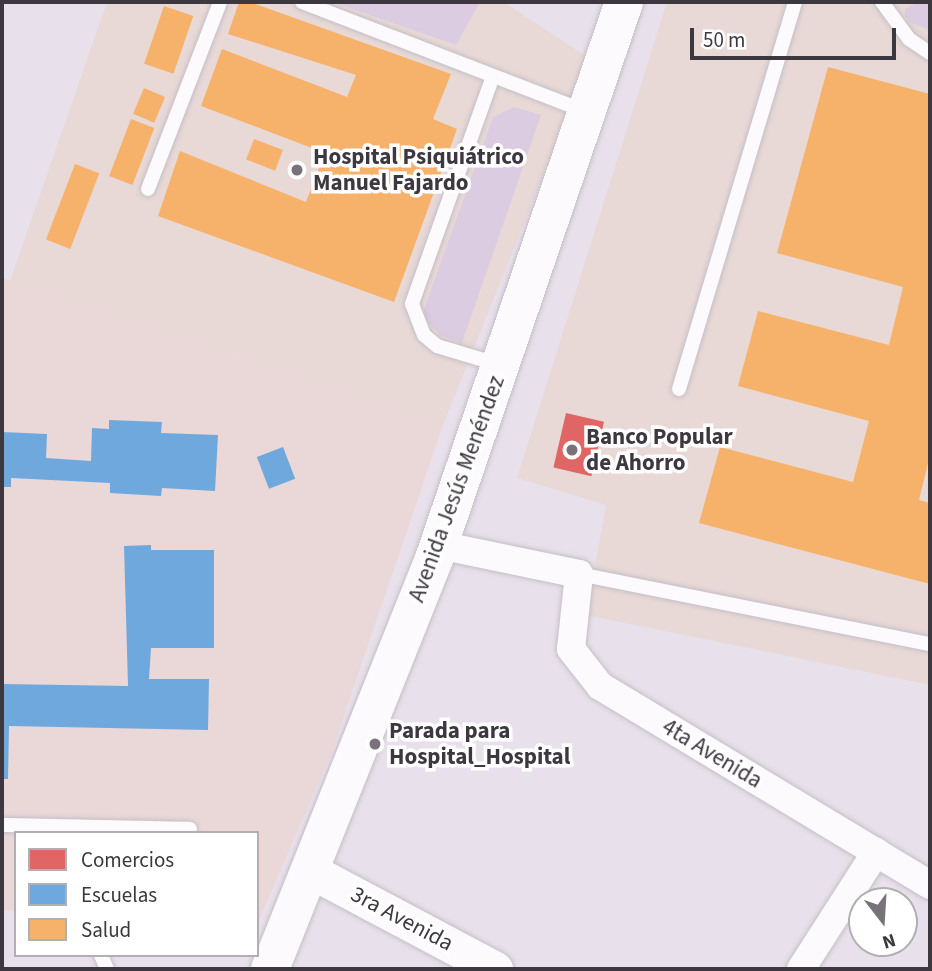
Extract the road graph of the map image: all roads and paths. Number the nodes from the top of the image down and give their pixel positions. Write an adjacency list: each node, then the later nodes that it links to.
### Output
1 (220, 2): 9 (lane)
2 (302, 2): 7 (lane)
3 (624, 2): 8 (main road, Avenida Jesús Menéndez)
4 (795, 2): 11 (lane)
5 (883, 2): 6 (lane)
6 (930, 53)
7 (493, 76): 8 (lane); 10 (lane)
8 (588, 113): 10 (main road, Avenida Jesús Menéndez)
9 (148, 189)
10 (501, 365): 12 (main road, Avenida Jesús Menéndez)
11 (679, 389)
12 (439, 545): 13 (street); 19 (main road, Avenida Jesús Menéndez)
13 (579, 573): 14 (lane); 18 (street, 4ta Avenida)
14 (930, 644)
15 (2, 825): 16 (lane)
16 (42, 829): 17 (lane)
17 (190, 829)
18 (876, 852): 20 (street, 4ta Avenida); 23 (street)
19 (309, 870): 21 (main road, Avenida Jesús Menéndez); 22 (street, 3ra Avenida)
20 (930, 885)
21 (270, 969)
22 (495, 969)
23 (802, 969)

